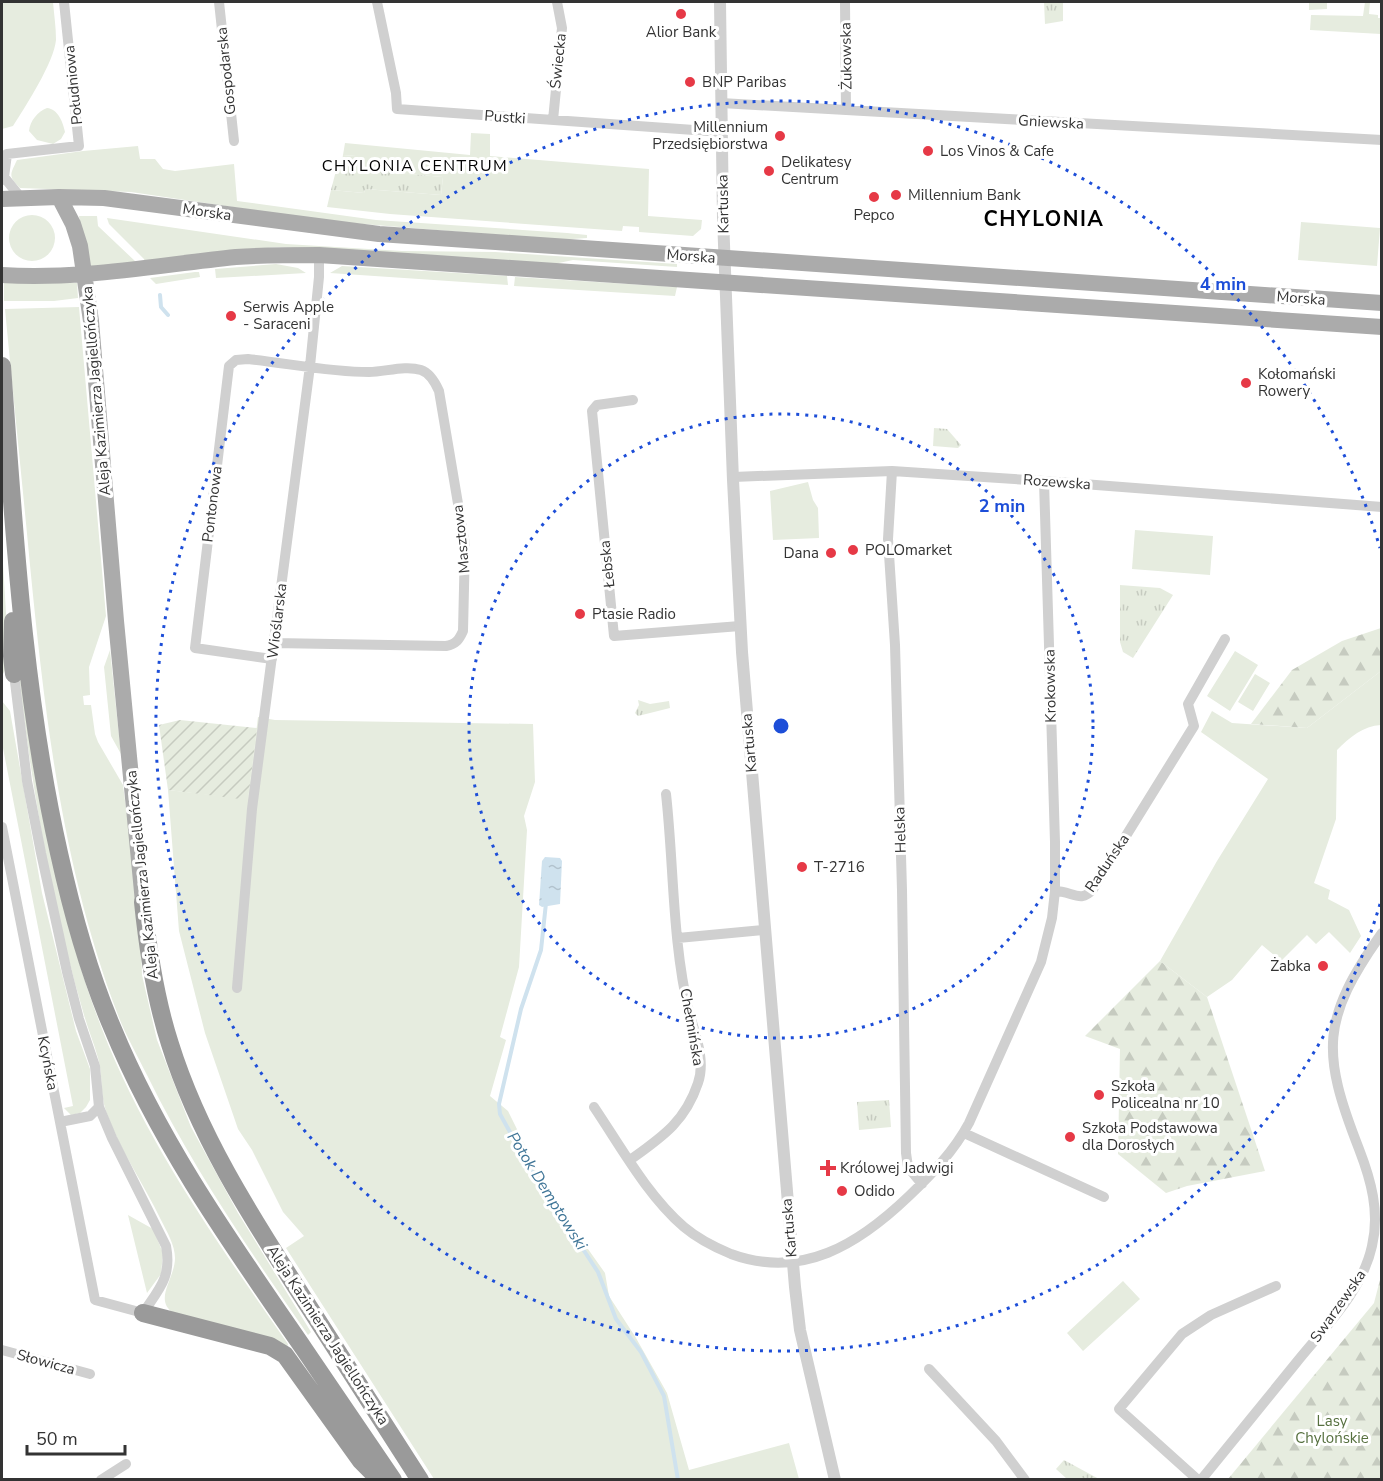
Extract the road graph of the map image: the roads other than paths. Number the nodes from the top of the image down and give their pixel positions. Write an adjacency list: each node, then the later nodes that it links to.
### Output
1 (63, 2): 13 (street, Południowa)
2 (219, 2): 12 (street, Gospodarska)
3 (377, 2): 9 (street, Pustki)
4 (557, 2): 9 (street, Świecka)
5 (720, 2): 7 (street, Kartuska)
6 (845, 2): 8 (street, Żukowska)
7 (722, 103): 8 (street, Gniewska); 10 (street, Kartuska)
8 (846, 110): 11 (street, Gniewska)
9 (552, 120): 10 (street, Pustki)
10 (722, 132): 17 (street, Kartuska)
11 (1382, 140)
12 (234, 141)
13 (3, 178): 15 (street, Południowa)
14 (59, 196): 15 (main road, Morska); 17 (main road, Morska); 19 (main road, Aleja Kazimierza Jagiellończyka)
15 (7, 201)
16 (319, 255): 19 (main road, Morska); 20 (main road, Morska); 24 (street, Wioślarska)
17 (725, 258): 20 (street, Kartuska); 21 (main road, Morska)
18 (2, 274): 19 (main road, Morska)
19 (85, 275): 39 (main road, Aleja Kazimierza Jagiellończyka)
20 (726, 282): 22 (main road, Morska); 27 (street, Kartuska)
21 (1382, 303)
22 (1382, 327)
23 (2, 366): 30 (highway, Aleja Kazimierza Jagiellończyka)
24 (310, 366): 33 (street, Wioślarska); 33 (street, Masztowa); 34 (street, Pontonowa)
25 (633, 400): 31 (street, Łebska)
26 (892, 471): 27 (street, Rozewska); 28 (street, Rozewska); 49 (street, Helska)
27 (733, 477): 31 (street, Kartuska)
28 (1044, 481): 29 (street, Rozewska); 38 (street, Krokowska)
29 (1382, 507)
30 (20, 593): 35 (highway); 60 (highway, Aleja Kazimierza Jagiellończyka)
31 (740, 626): 40 (street, Kartuska)
32 (1225, 639): 38 (street, Raduńska)
33 (274, 643): 34 (street, Wioślarska)
34 (272, 659): 43 (street, Wioślarska)
35 (14, 674): 44 (street)
36 (666, 794): 42 (street, Chełmińska)
37 (2, 827): 46 (street, Kcyńska)
38 (1055, 891): 47 (street)
39 (143, 902): 61 (highway, Aleja Kazimierza Jagiellończyka)
40 (763, 930): 42 (street); 51 (street, Kartuska)
41 (1382, 933): 64 (street, Swarzewska)
42 (678, 938): 48 (street, Chełmińska)
43 (237, 988)
44 (99, 1107): 46 (street); 53 (street)
45 (594, 1107): 48 (street)
46 (60, 1122): 53 (street, Kcyńska)
47 (964, 1133): 49 (street); 50 (street)
48 (630, 1160): 51 (street)
49 (922, 1184): 51 (street)
50 (1104, 1197)
51 (792, 1261): 62 (street, Kartuska)
52 (1276, 1286): 64 (street, Swarzewska)
53 (143, 1313): 59 (highway)
54 (2, 1350): 56 (street, Słowicza)
55 (929, 1369): 63 (street)
56 (90, 1374)
57 (126, 1464): 58 (street)
58 (101, 1479)
59 (381, 1479)
60 (393, 1479)
61 (420, 1479)
62 (835, 1479)
63 (1025, 1479)
64 (1199, 1479)

